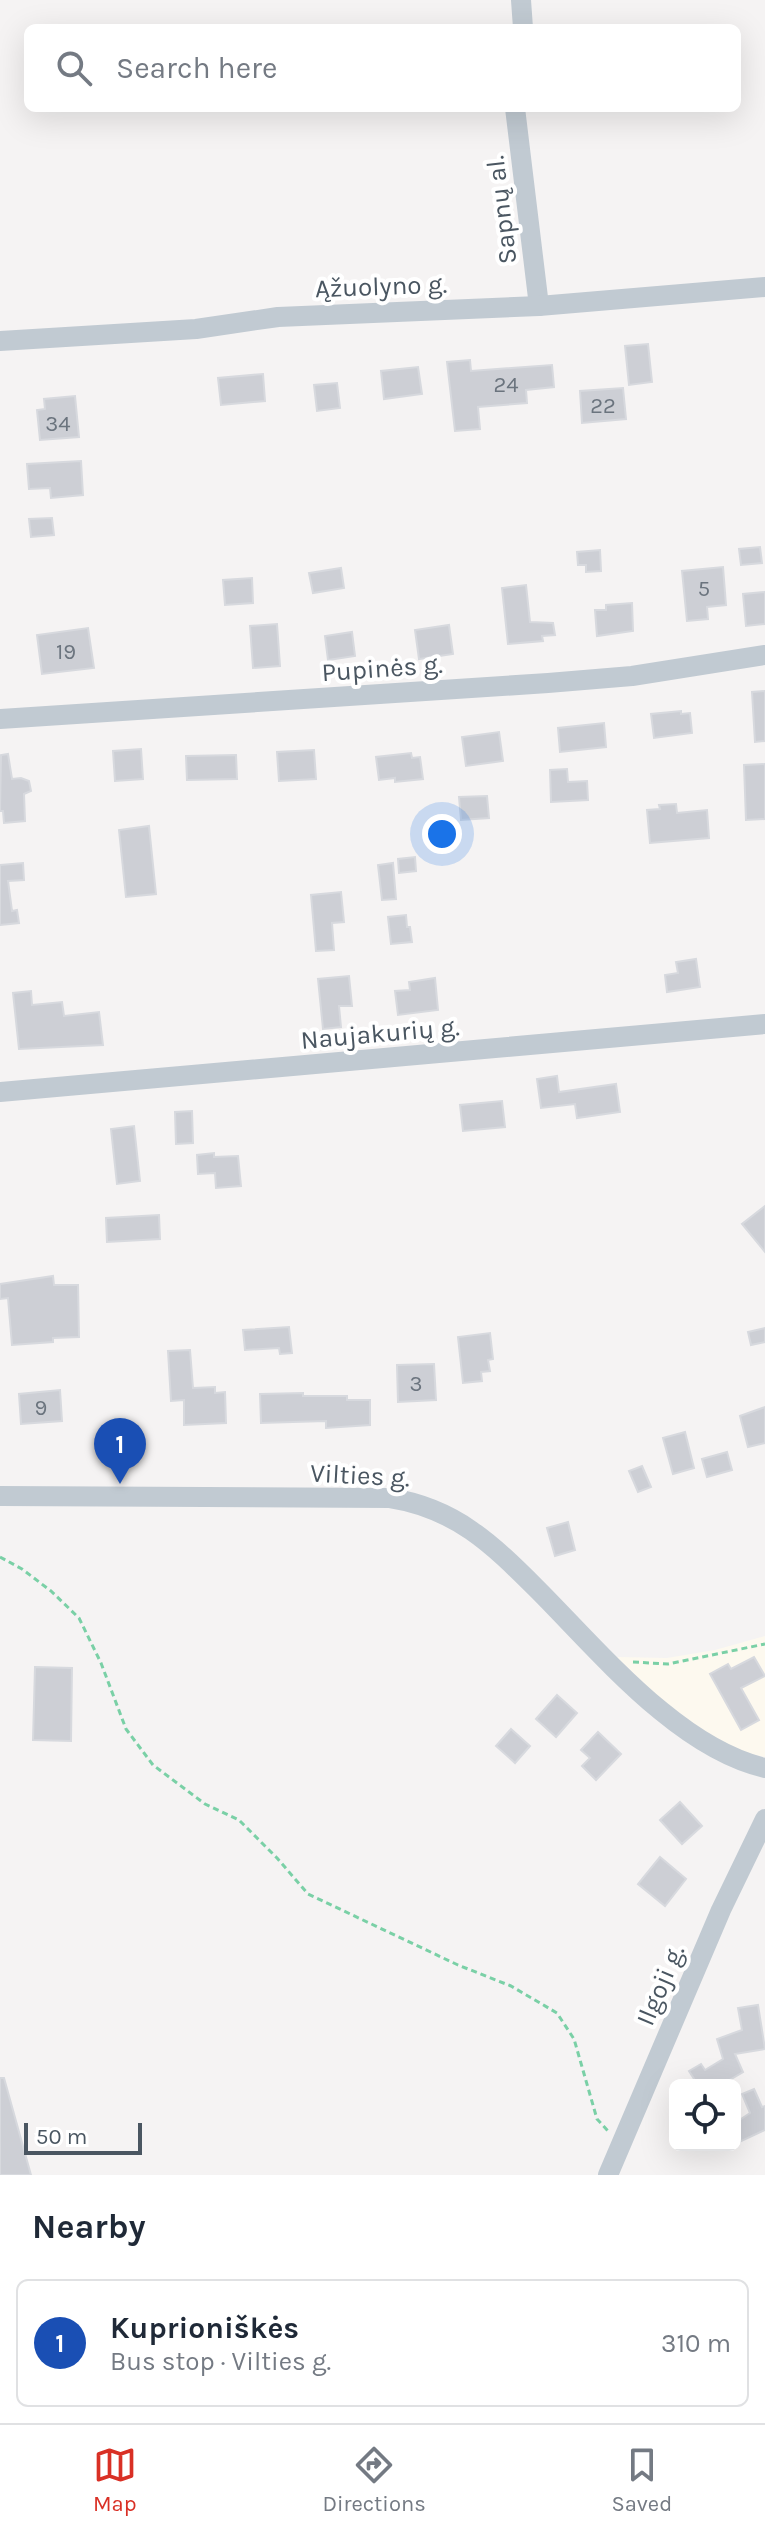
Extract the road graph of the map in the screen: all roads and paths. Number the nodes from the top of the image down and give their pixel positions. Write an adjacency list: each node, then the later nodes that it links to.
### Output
1 (521, 0): 2 (street)
2 (523, 24)
3 (515, 112): 5 (street, Sapnų al.)
4 (765, 287): 5 (street, Ąžuolyno g.)
5 (539, 306): 6 (street, Ąžuolyno g.)
6 (0, 341)
7 (765, 655): 8 (street, Pupinės g.)
8 (0, 719)
9 (765, 1024): 10 (street, Naujakurių g.)
10 (0, 1092)
11 (0, 1496): 14 (street, Vilties g.)
12 (0, 1557): 17 (path)
13 (765, 1644): 14 (path)
14 (609, 1661): 15 (street, Vilties g.)
15 (765, 1768)
16 (765, 1819): 17 (street, Ilgoji g.)
17 (620, 2146): 18 (street, Ilgoji g.)
18 (608, 2175)

